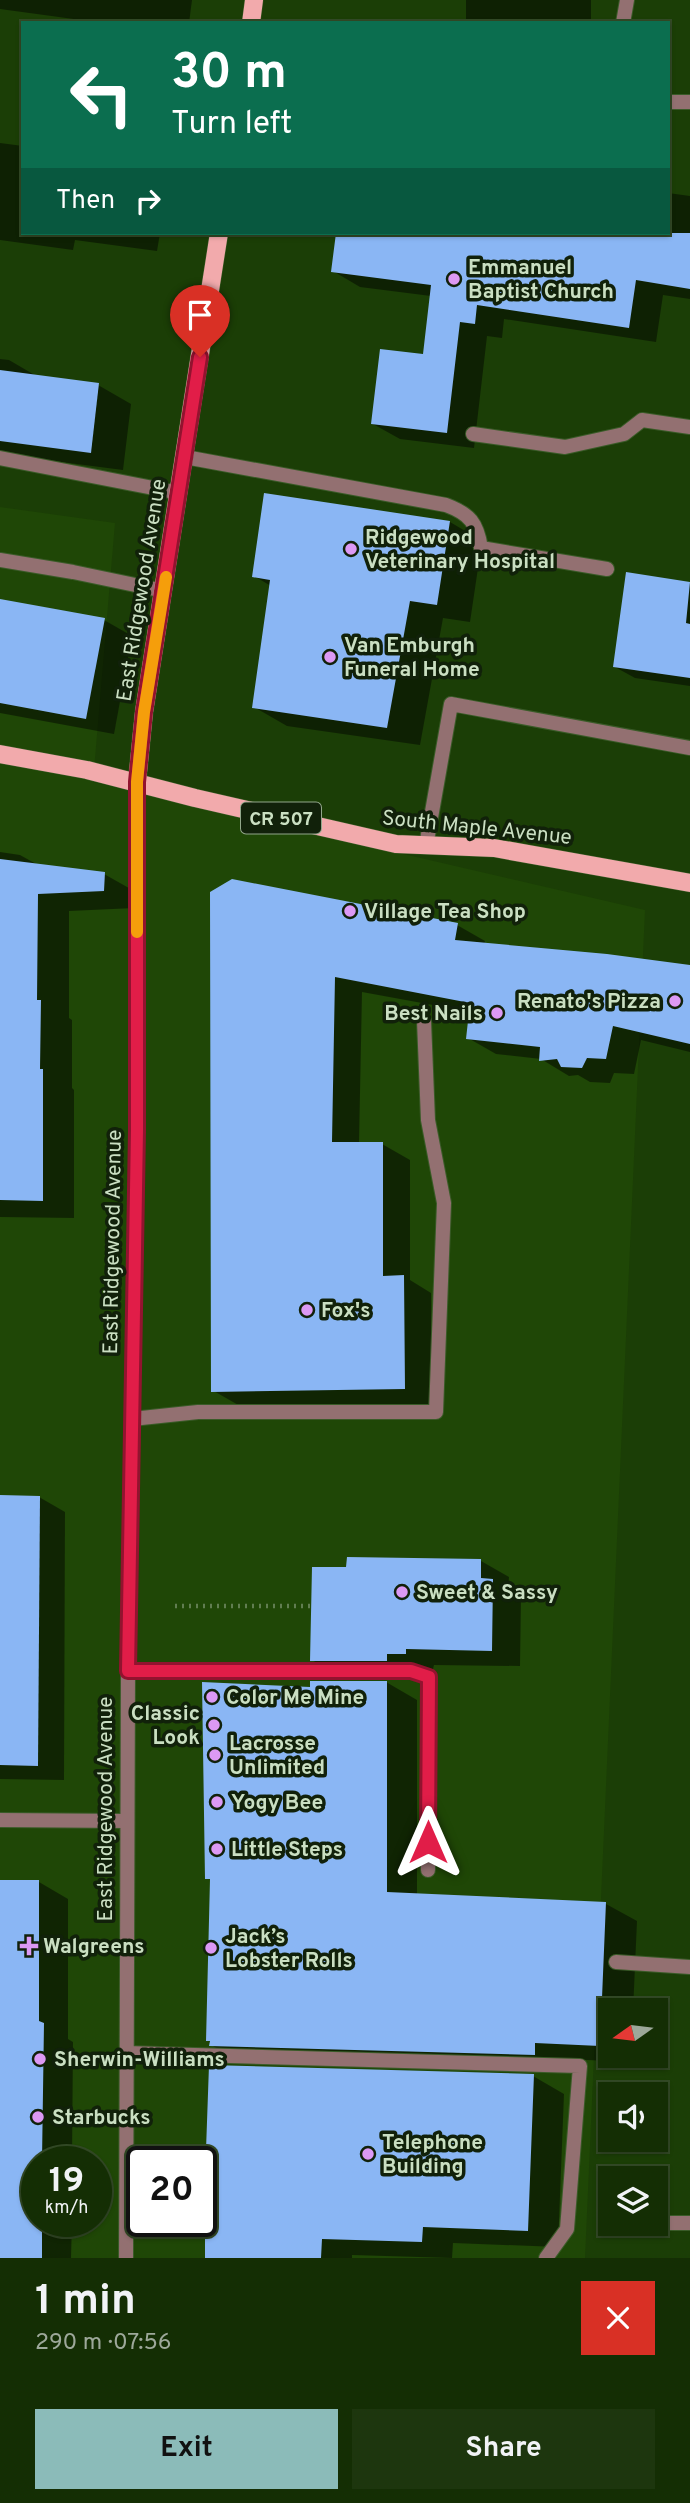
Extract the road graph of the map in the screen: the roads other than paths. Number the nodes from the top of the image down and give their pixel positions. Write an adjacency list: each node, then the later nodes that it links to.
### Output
1 (254, 0): 3 (main road)
2 (627, 0): 4 (street)
3 (251, 21)
4 (623, 21)
5 (670, 102): 6 (street)
6 (690, 102)
7 (219, 235): 11 (main road, East Ridgewood Avenue)
8 (690, 427): 9 (street)
9 (473, 434)
10 (0, 457): 12 (street)
11 (185, 457): 12 (main road, East Ridgewood Avenue); 14 (street)
12 (179, 493): 15 (main road, East Ridgewood Avenue)
13 (0, 560): 15 (street)
14 (607, 569)
15 (164, 591): 18 (main road, East Ridgewood Avenue)
16 (690, 748): 19 (street)
17 (0, 754): 18 (main road, CR 507)
18 (137, 782): 19 (main road, South Maple Avenue / CR 507); 22 (street, East Ridgewood Avenue)
19 (426, 846): 20 (main road, South Maple Avenue / CR 507)
20 (690, 883)
21 (424, 1021): 22 (street)
22 (132, 1419): 23 (street, East Ridgewood Avenue)
23 (128, 1671): 25 (street, East Ridgewood Avenue); 26 (street)
24 (0, 1820): 25 (street)
25 (127, 1821): 29 (street, East Ridgewood Avenue)
26 (428, 1870)
27 (616, 1962): 28 (street)
28 (690, 1967)
29 (126, 2053): 32 (street, East Ridgewood Avenue); 33 (street)
30 (668, 2223): 31 (street)
31 (690, 2223)
32 (126, 2258)
33 (547, 2258)

